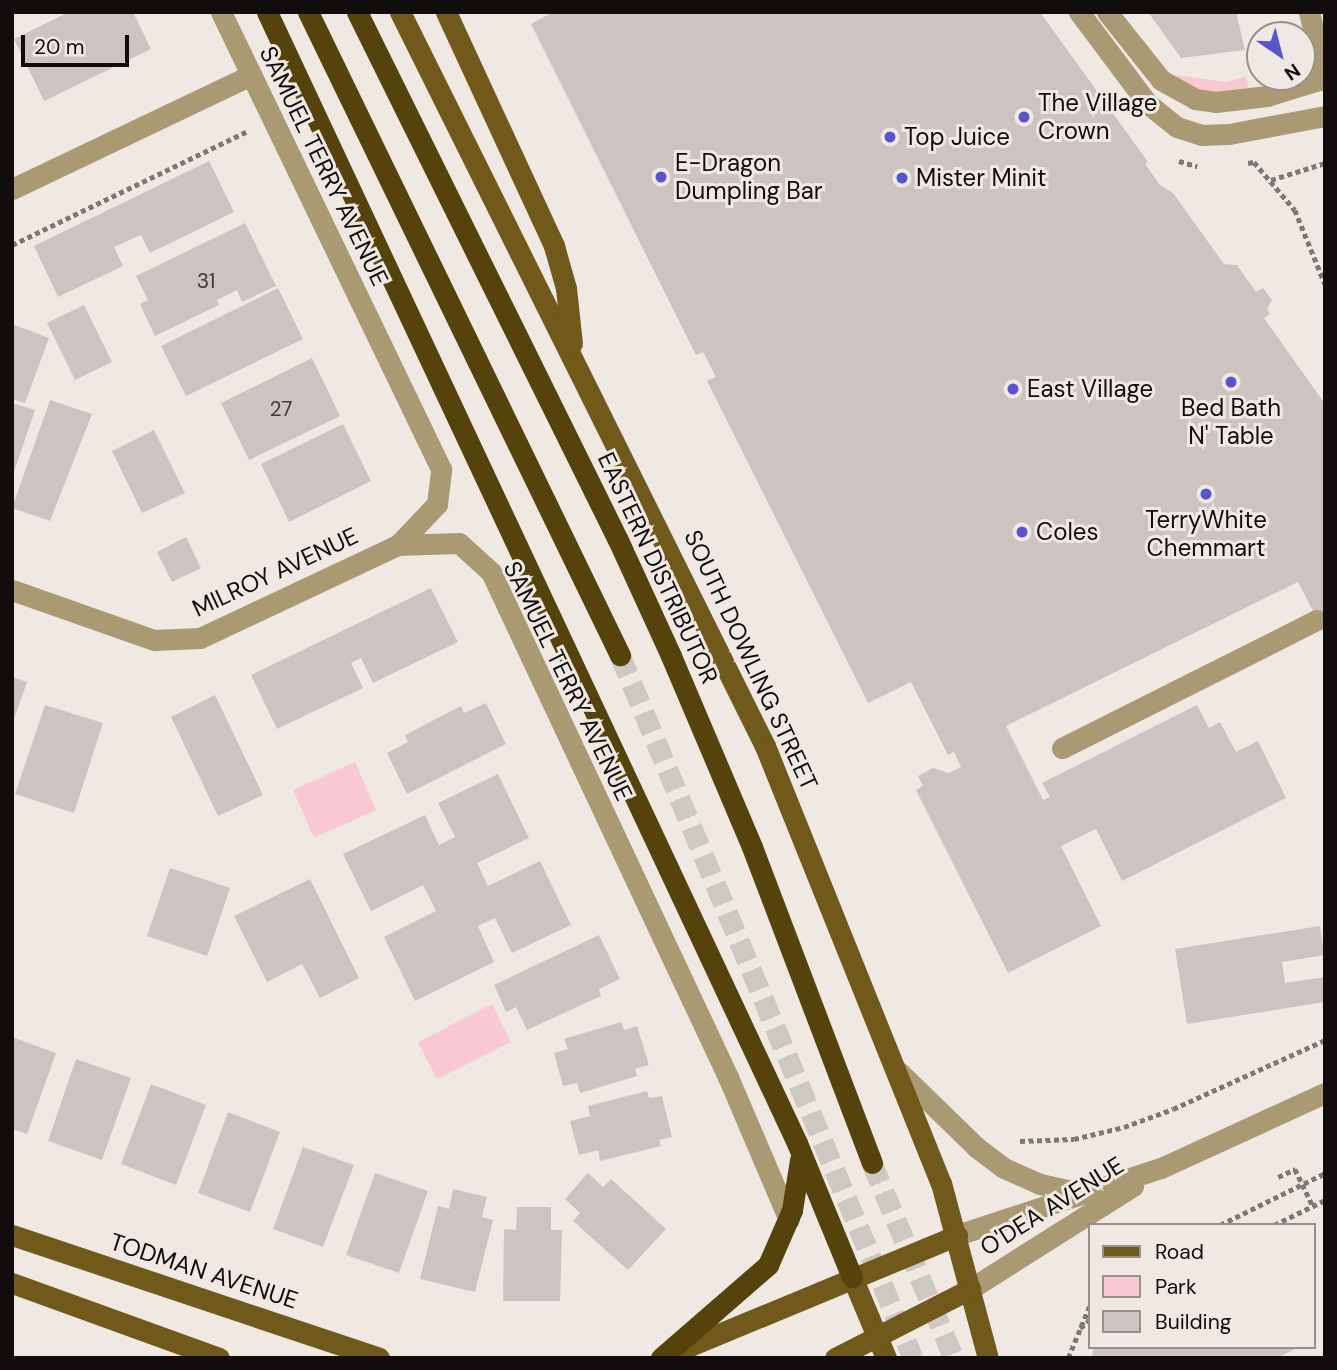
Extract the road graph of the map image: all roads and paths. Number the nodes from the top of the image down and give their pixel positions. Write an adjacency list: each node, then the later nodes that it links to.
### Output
1 (221, 12): 10 (street, SAMUEL TERRY AVENUE)
2 (267, 12): 28 (highway)
3 (308, 12): 22 (highway)
4 (357, 12): 29 (highway, EASTERN DISTRIBUTOR)
5 (400, 12): 18 (main road, SOUTH DOWLING STREET)
6 (446, 12): 18 (main road)
7 (1079, 12): 12 (street)
8 (1107, 12): 11 (street)
9 (1309, 12): 11 (street)
10 (251, 75): 13 (street, SAMUEL TERRY AVENUE); 15 (street)
11 (1325, 78)
12 (1325, 116)
13 (272, 120): 16 (path); 19 (street, SAMUEL TERRY AVENUE)
14 (1325, 163): 17 (path)
15 (12, 190)
16 (12, 246)
17 (1325, 284)
18 (573, 353): 25 (main road, SOUTH DOWLING STREET)
19 (398, 545): 20 (street, MILROY AVENUE); 37 (street, SAMUEL TERRY AVENUE)
20 (12, 590)
21 (1317, 620): 23 (street)
22 (620, 655)
23 (1062, 748)
24 (1325, 1040): 27 (path)
25 (899, 1072): 34 (street); 41 (main road, SOUTH DOWLING STREET)
26 (1325, 1093): 30 (street, O'DEA AVENUE)
27 (1015, 1140)
28 (797, 1143): 37 (highway); 42 (highway)
29 (872, 1163)
30 (1161, 1168): 34 (street, O'DEA AVENUE); 44 (street, O'DEA AVENUE)
31 (1325, 1173): 33 (path)
32 (1278, 1177): 33 (path)
33 (1302, 1184): 36 (path); 38 (path)
34 (1088, 1194): 41 (street, O'DEA AVENUE)
35 (1325, 1200): 36 (path)
36 (1313, 1206): 39 (path)
37 (789, 1220): 51 (highway)
38 (1224, 1223)
39 (1278, 1223)
40 (12, 1235): 50 (main road, TODMAN AVENUE)
41 (957, 1235): 42 (main road); 44 (main road, SOUTH DOWLING STREET)
42 (852, 1277): 48 (main road); 51 (main road)
43 (12, 1283): 49 (main road)
44 (970, 1289): 48 (main road); 53 (main road, SOUTH DOWLING STREET)
45 (1088, 1309): 47 (path)
46 (1088, 1322): 47 (path)
47 (1078, 1330): 54 (path)
48 (882, 1348): 52 (main road)
49 (219, 1358)
50 (379, 1358)
51 (660, 1358)
52 (835, 1358)
53 (988, 1358)
54 (1068, 1358)

